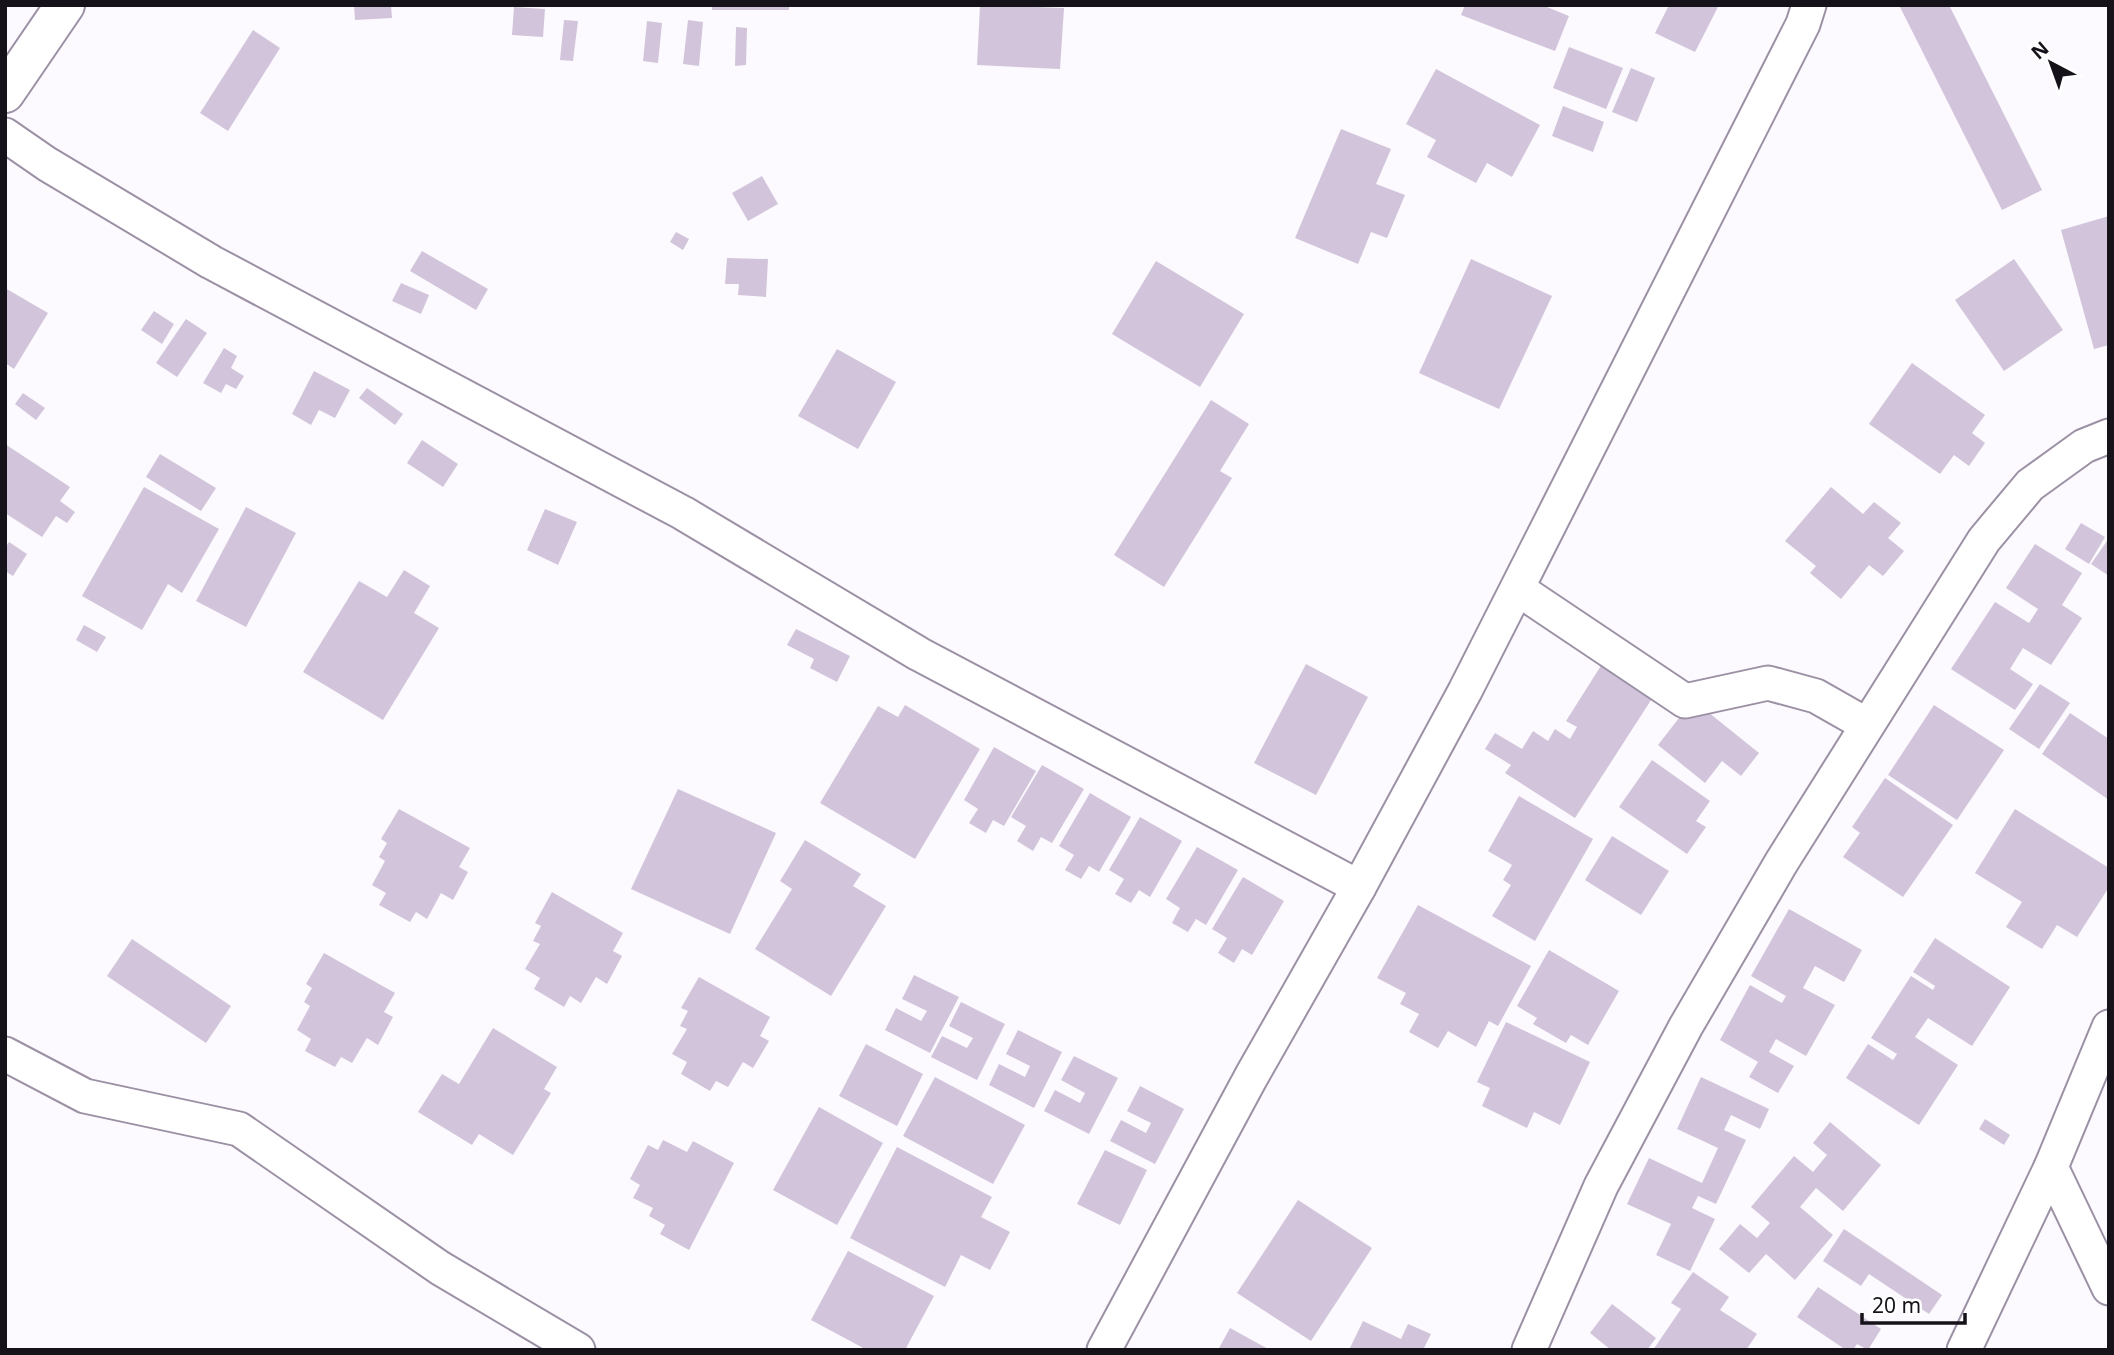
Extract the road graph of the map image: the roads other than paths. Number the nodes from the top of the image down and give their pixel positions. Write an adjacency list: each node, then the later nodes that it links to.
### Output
1 (65, 5): 3 (street)
2 (1809, 5): 6 (street)
3 (5, 93)
4 (5, 135): 8 (street)
5 (2109, 436): 7 (street)
6 (1518, 589): 7 (street); 8 (street)
7 (1867, 725): 15 (street)
8 (1359, 887): 14 (street)
9 (2109, 1027): 11 (street)
10 (5, 1054): 13 (street)
11 (2051, 1167): 12 (street); 16 (street)
12 (2109, 1288)
13 (578, 1350)
14 (1104, 1350)
15 (1529, 1350)
16 (1964, 1350)

